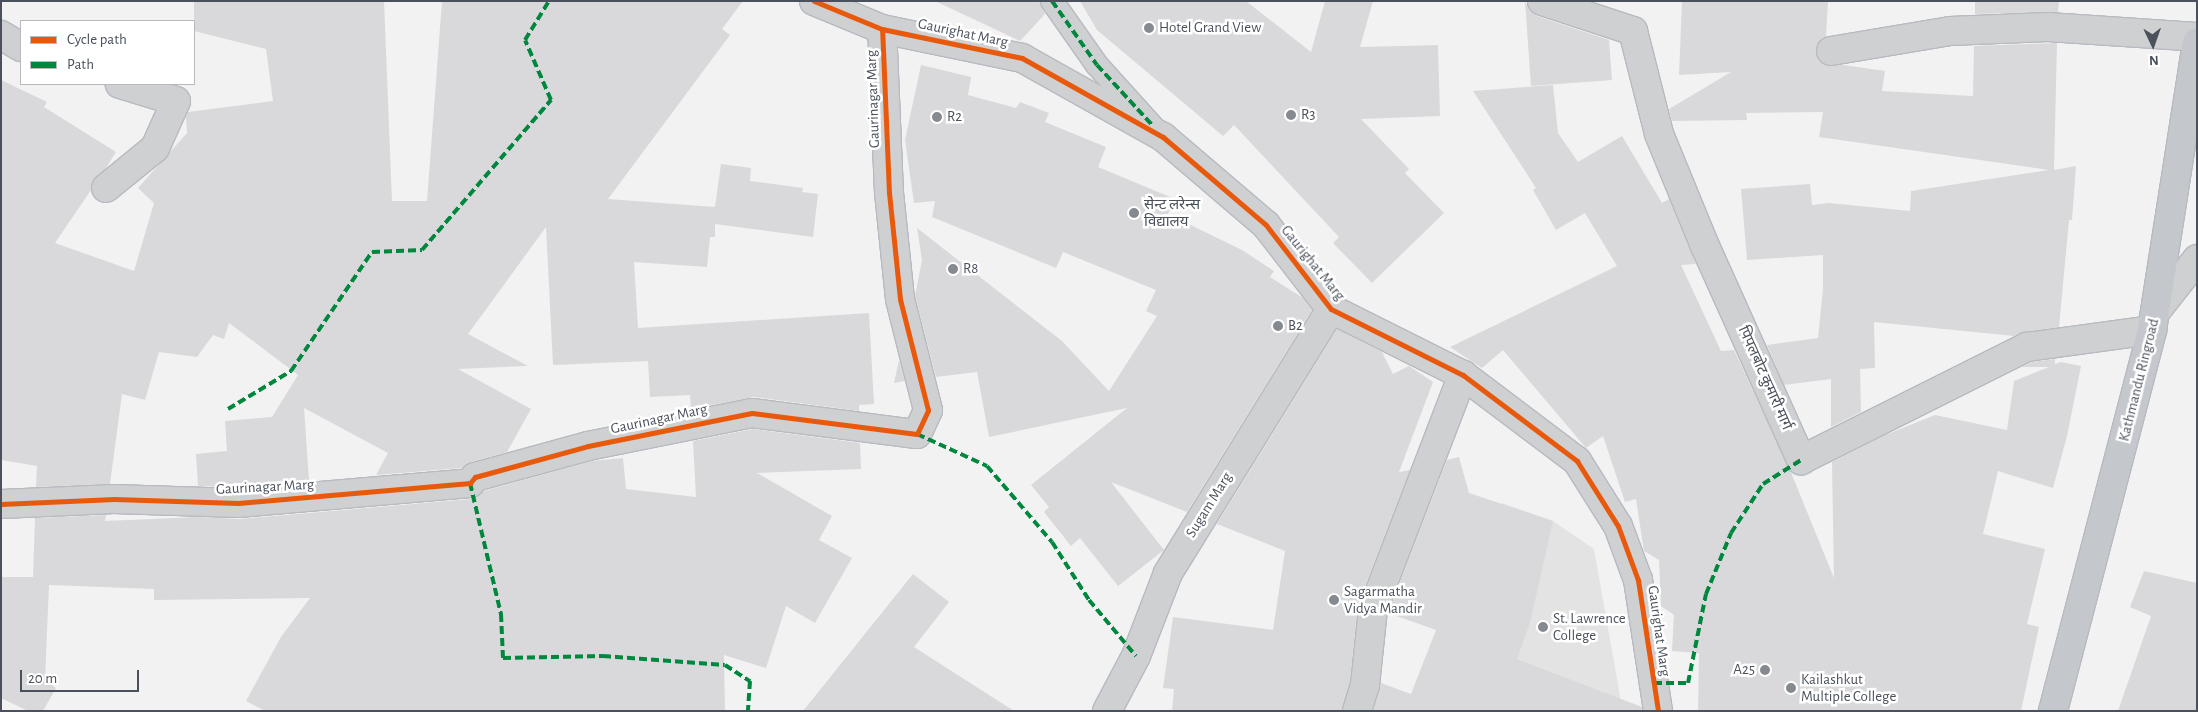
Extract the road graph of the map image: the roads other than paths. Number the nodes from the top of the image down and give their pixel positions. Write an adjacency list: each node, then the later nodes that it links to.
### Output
1 (814, 1): 4 (street, Gaurighat Marg)
2 (1052, 1): 11 (street)
3 (1542, 1): 15 (street, पिपलबोट कुमारी मार्ग)
4 (882, 29): 11 (street, Gaurighat Marg); 17 (street, Gaurinagar Marg)
5 (1, 35): 8 (street)
6 (2197, 36): 9 (street)
7 (2197, 43): 15 (highway, Kathmandu Ringroad)
8 (20, 45)
9 (1831, 51)
10 (123, 85): 12 (street)
11 (1163, 137): 14 (street, Gaurighat Marg)
12 (106, 188)
13 (2197, 259): 15 (street)
14 (1331, 309): 16 (street, Gaurighat Marg); 18 (street, Sugam Marg)
15 (2154, 321): 21 (highway, Kathmandu Ringroad)
16 (1463, 375): 19 (street); 20 (street, Gaurighat Marg)
17 (1, 504)
18 (1107, 711)
19 (1357, 711)
20 (1658, 711)
21 (2053, 711)

